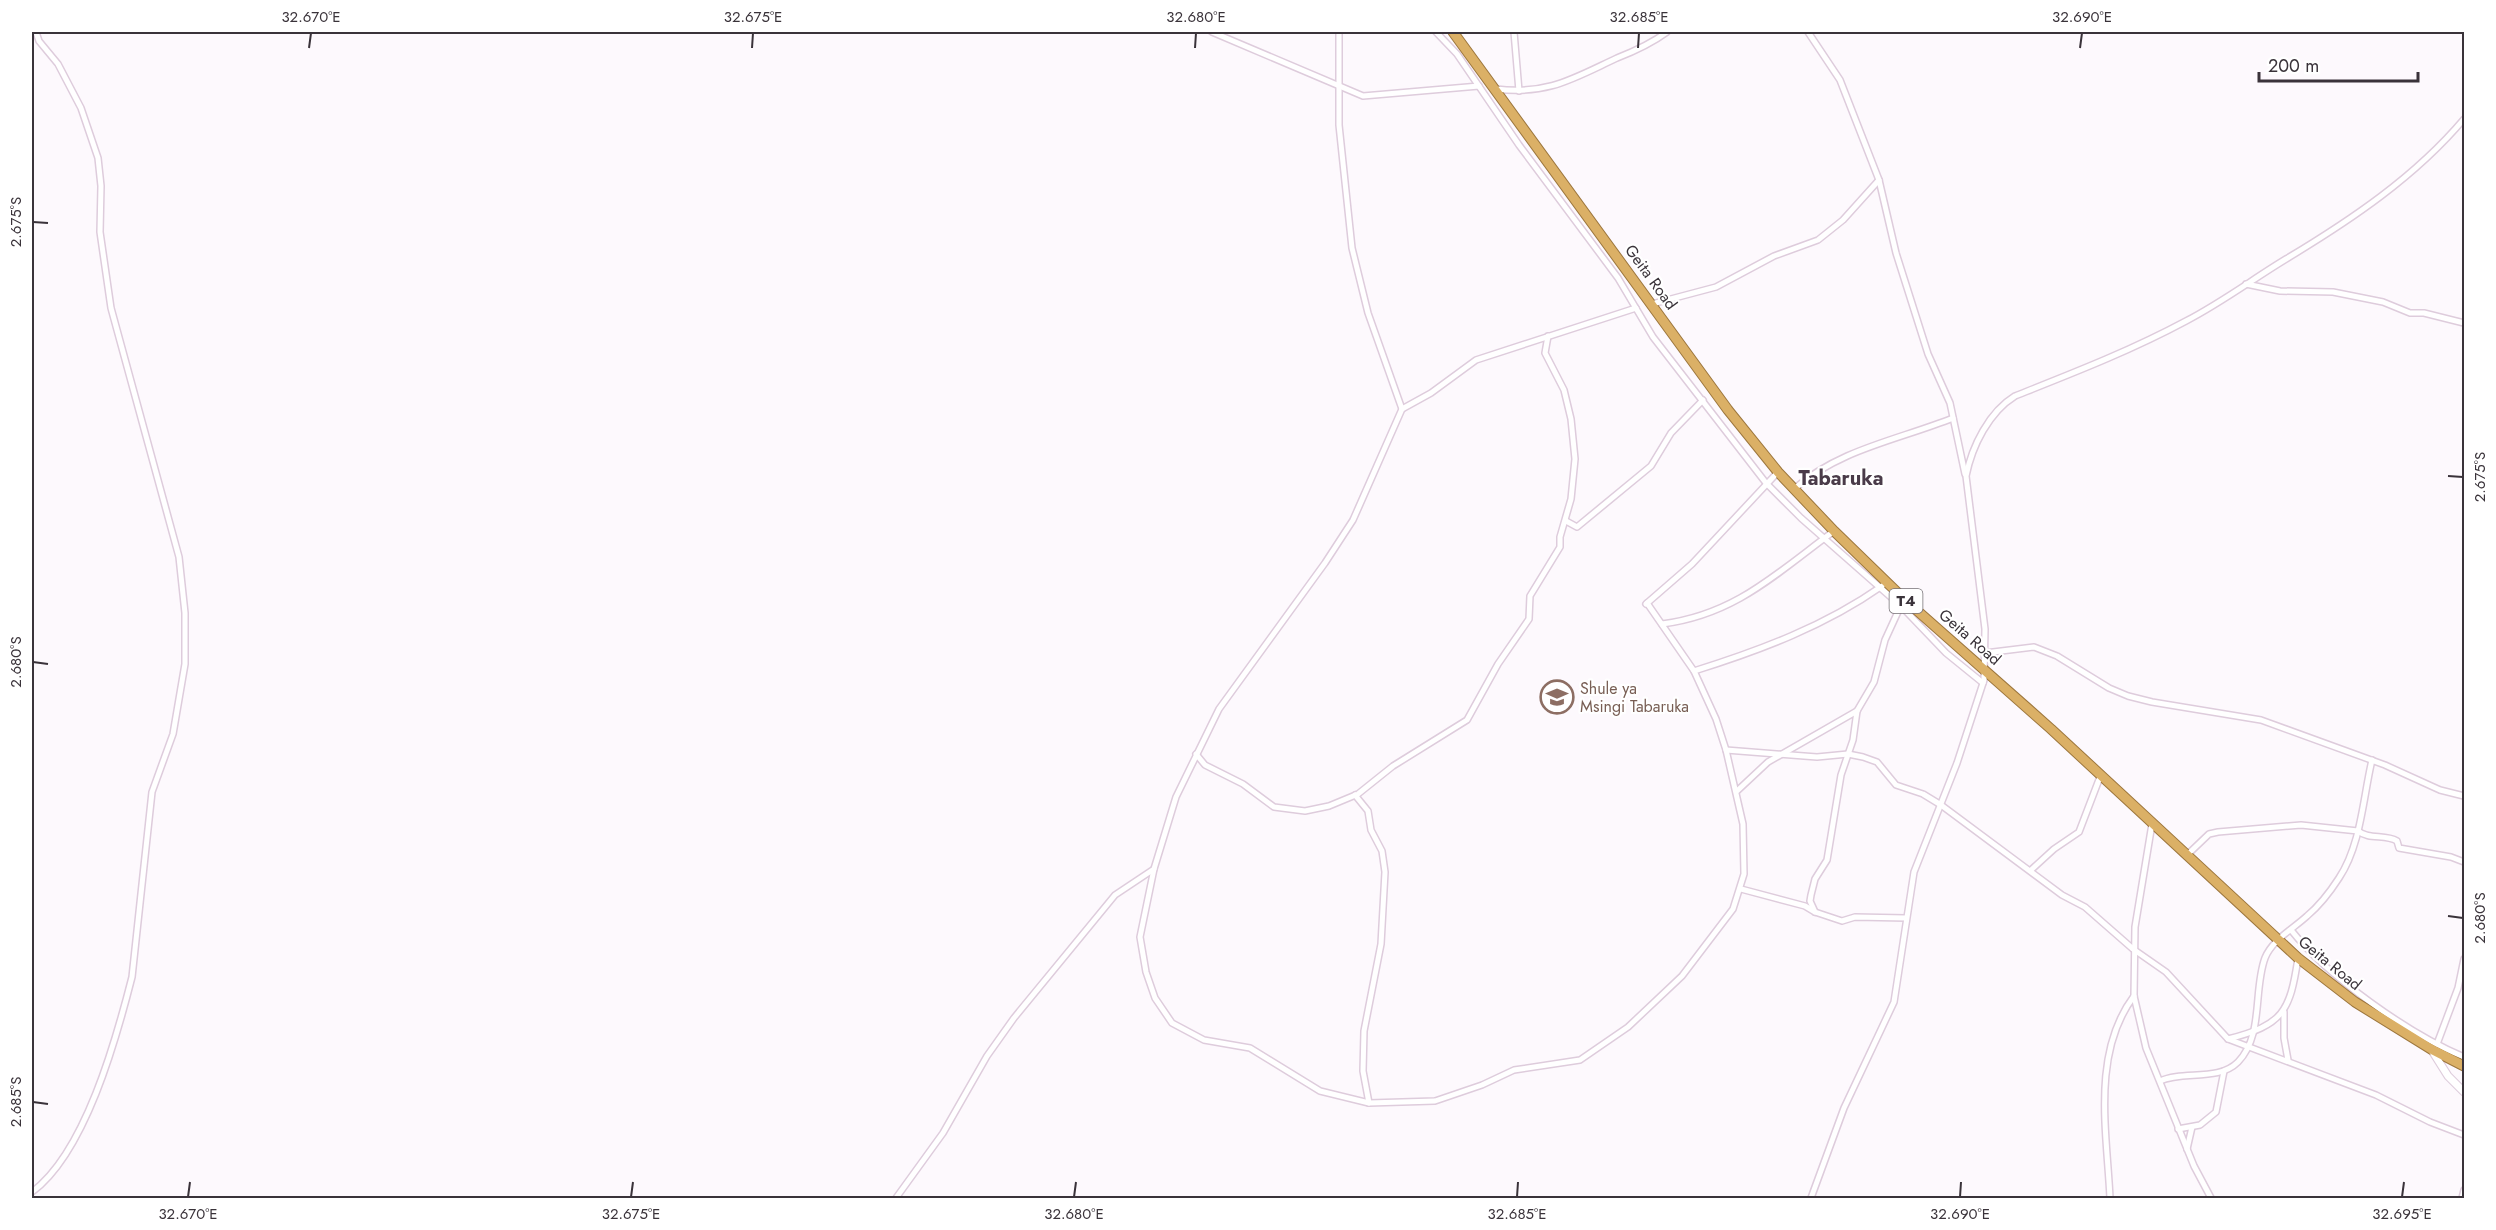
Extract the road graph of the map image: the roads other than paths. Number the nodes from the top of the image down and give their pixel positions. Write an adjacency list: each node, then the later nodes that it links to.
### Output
1 (36, 32): 80 (street)
2 (1212, 32): 9 (street)
3 (1339, 32): 9 (street)
4 (1436, 32): 10 (street)
5 (1453, 32): 11 (highway, Geita Road / T4)
6 (1514, 32): 12 (street)
7 (1667, 32): 12 (street)
8 (1808, 32): 14 (street)
9 (1339, 86): 10 (street); 21 (street)
10 (1479, 86): 17 (street)
11 (1495, 89): 12 (street); 16 (highway, Geita Road / T4)
12 (1519, 91)
13 (2464, 119): 15 (street)
14 (1879, 180): 16 (street); 22 (street)
15 (2246, 284): 18 (street); 24 (street)
16 (1652, 304): 23 (highway, Geita Road / T4)
17 (1636, 308): 19 (street); 20 (street)
18 (2464, 323)
19 (1548, 336): 21 (street); 27 (street)
20 (1703, 400): 25 (street); 27 (street)
21 (1402, 409): 39 (street)
22 (1953, 418): 24 (street); 26 (street)
23 (1778, 472): 25 (street); 26 (highway, Geita Road / T4)
24 (1966, 476): 33 (street)
25 (1766, 483): 29 (street); 32 (street)
26 (1794, 489): 28 (highway, Geita Road / T4)
27 (1566, 521): 45 (street)
28 (1834, 531): 29 (street); 30 (highway, Geita Road / T4)
29 (1824, 538): 30 (street); 32 (street)
30 (1884, 585): 31 (highway, Geita Road / T4); 35 (street)
31 (1902, 602): 34 (highway, Geita Road / T4); 36 (street); 37 (street)
32 (1662, 624): 35 (street)
33 (1985, 653): 34 (street); 42 (street)
34 (1986, 670): 36 (street); 43 (highway, Geita Road / T4)
35 (1694, 671): 38 (street)
36 (1983, 683): 47 (street)
37 (1857, 711): 40 (street); 41 (street)
38 (1726, 750): 41 (street); 44 (street)
39 (1196, 754): 45 (street); 52 (street)
40 (1848, 754): 41 (street); 47 (street); 55 (street)
41 (1784, 755): 44 (street)
42 (2372, 760): 46 (street); 49 (street)
43 (2100, 777): 48 (highway, Geita Road / T4); 53 (street)
44 (1737, 791): 54 (street)
45 (1355, 795): 74 (street)
46 (2464, 796)
47 (1941, 805): 53 (street); 56 (street)
48 (2152, 824): 50 (highway, Geita Road / T4); 59 (street)
49 (2358, 831): 50 (street); 51 (street); 57 (street)
50 (2186, 857): 58 (highway, Geita Road / T4)
51 (2464, 862)
52 (1155, 869): 74 (street); 81 (street)
53 (2031, 870): 59 (street)
54 (1741, 889): 55 (street); 74 (street)
55 (1815, 912): 56 (street)
56 (1906, 918): 82 (street)
57 (2291, 930): 58 (street); 67 (street)
58 (2278, 940): 60 (highway, Geita Road / T4); 64 (street)
59 (2133, 949): 62 (street); 65 (street)
60 (2298, 958): 63 (street); 67 (highway, Geita Road / T4)
61 (2464, 959): 67 (street)
62 (2134, 996): 72 (street); 83 (street)
63 (2284, 1011): 64 (street); 69 (street)
64 (2253, 1031): 65 (street); 66 (street)
65 (2228, 1039): 66 (street)
66 (2248, 1046): 69 (street); 71 (street)
67 (2434, 1047): 68 (street); 70 (highway, Geita Road / T4); 73 (street)
68 (2464, 1057)
69 (2288, 1060): 77 (street)
70 (2464, 1066)
71 (2224, 1071): 72 (street); 75 (street)
72 (2160, 1082): 76 (street)
73 (2464, 1092)
74 (1369, 1103)
75 (2192, 1127): 76 (street); 78 (street)
76 (2178, 1129): 78 (street)
77 (2464, 1135)
78 (2187, 1150): 84 (street)
79 (2464, 1190): 85 (street)
80 (32, 1192)
81 (896, 1198)
82 (1811, 1198)
83 (2110, 1198)
84 (2211, 1198)
85 (2462, 1198)

